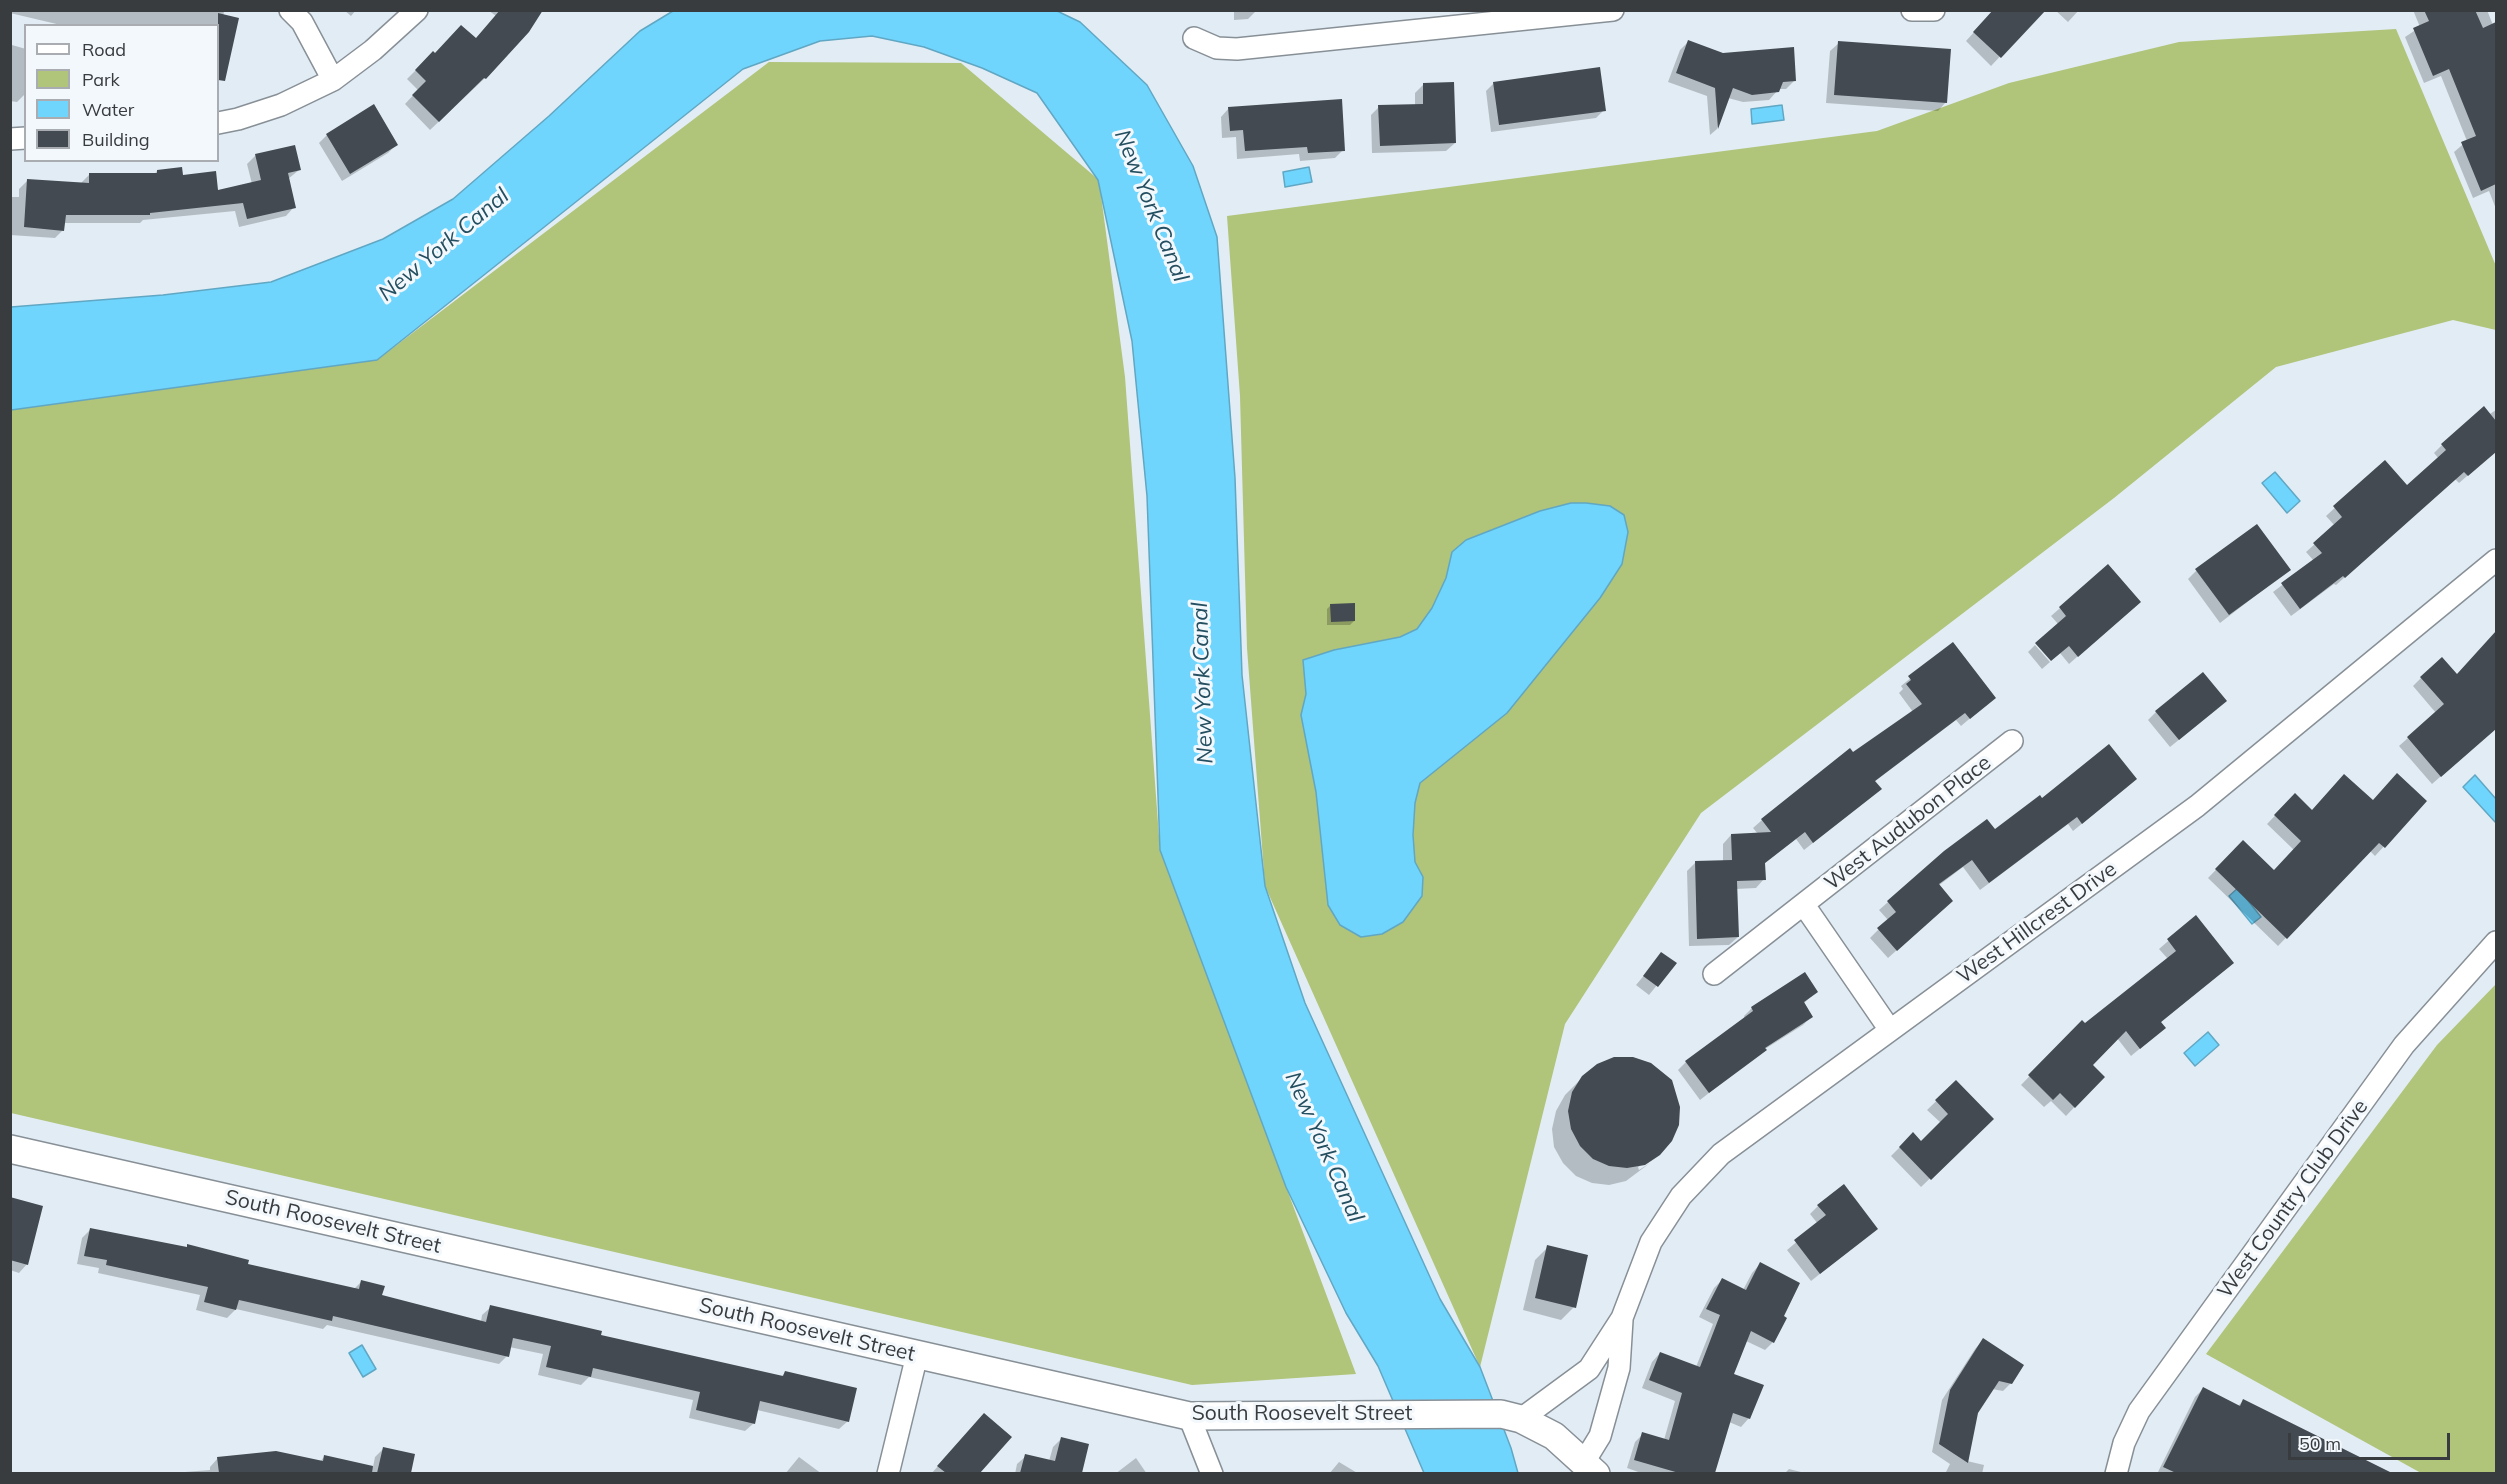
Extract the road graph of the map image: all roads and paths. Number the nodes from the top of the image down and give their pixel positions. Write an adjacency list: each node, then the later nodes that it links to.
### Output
1 (290, 10): 7 (street)
2 (417, 10): 7 (street)
3 (1613, 10): 6 (street)
4 (1912, 10): 5 (street)
5 (1934, 10)
6 (1194, 38)
7 (333, 80): 8 (street)
8 (219, 123)
9 (2496, 560): 14 (street, West Hillcrest Drive)
10 (2012, 741): 11 (street, West Audubon Place)
11 (1804, 905): 13 (street, West Audubon Place); 14 (street, West Audubon Place)
12 (2496, 942): 23 (street, West Country Club Drive)
13 (1714, 974)
14 (1890, 1030): 16 (street, West Hillcrest Drive)
15 (10, 1149): 17 (street, South Roosevelt Street)
16 (1622, 1318): 19 (street, West Hillcrest Drive); 20 (street, West Hillcrest Drive)
17 (917, 1356): 18 (street, South Roosevelt Street); 21 (street)
18 (1189, 1416): 19 (street, South Roosevelt Street); 22 (street)
19 (1511, 1416): 20 (street, South Roosevelt Street)
20 (1588, 1470)
21 (888, 1473)
22 (1212, 1473)
23 (2116, 1473)

